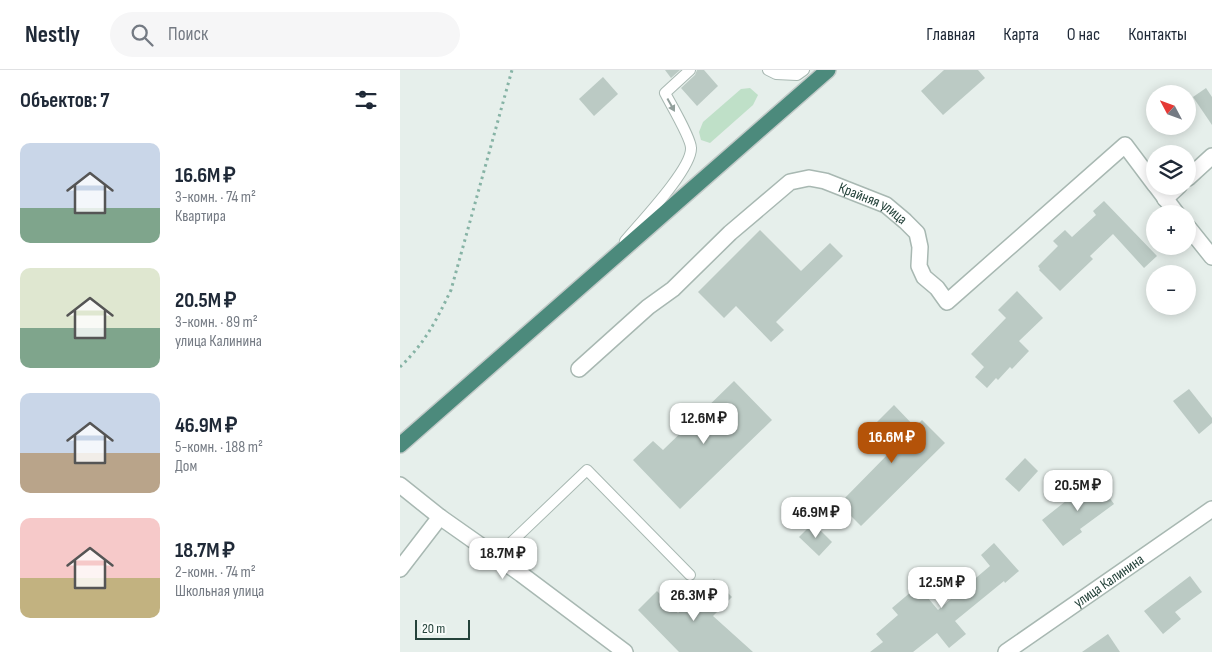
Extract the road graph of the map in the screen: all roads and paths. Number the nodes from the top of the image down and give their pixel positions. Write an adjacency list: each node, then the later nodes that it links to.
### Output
1 (512, 70): 16 (path)
2 (690, 70): 15 (lane, one-way to 15)
3 (768, 70): 4 (lane)
4 (804, 70)
5 (828, 70): 15 (highway)
6 (1212, 156): 7 (street)
7 (1196, 171)
8 (1146, 174): 17 (street, Крайняя улица)
9 (1162, 195): 11 (street)
10 (1169, 195): 11 (street)
11 (1165, 199): 12 (street)
12 (1170, 205)
13 (1196, 237): 14 (street)
14 (1212, 257)
15 (601, 269): 18 (highway)
16 (400, 367)
17 (579, 370)
18 (400, 445)
19 (400, 485): 21 (street)
20 (1212, 509): 26 (street, улица Калинина)
21 (440, 517): 22 (street); 23 (street)
22 (496, 557): 24 (lane); 25 (street)
23 (400, 569)
24 (690, 576)
25 (625, 652)
26 (1006, 652)

